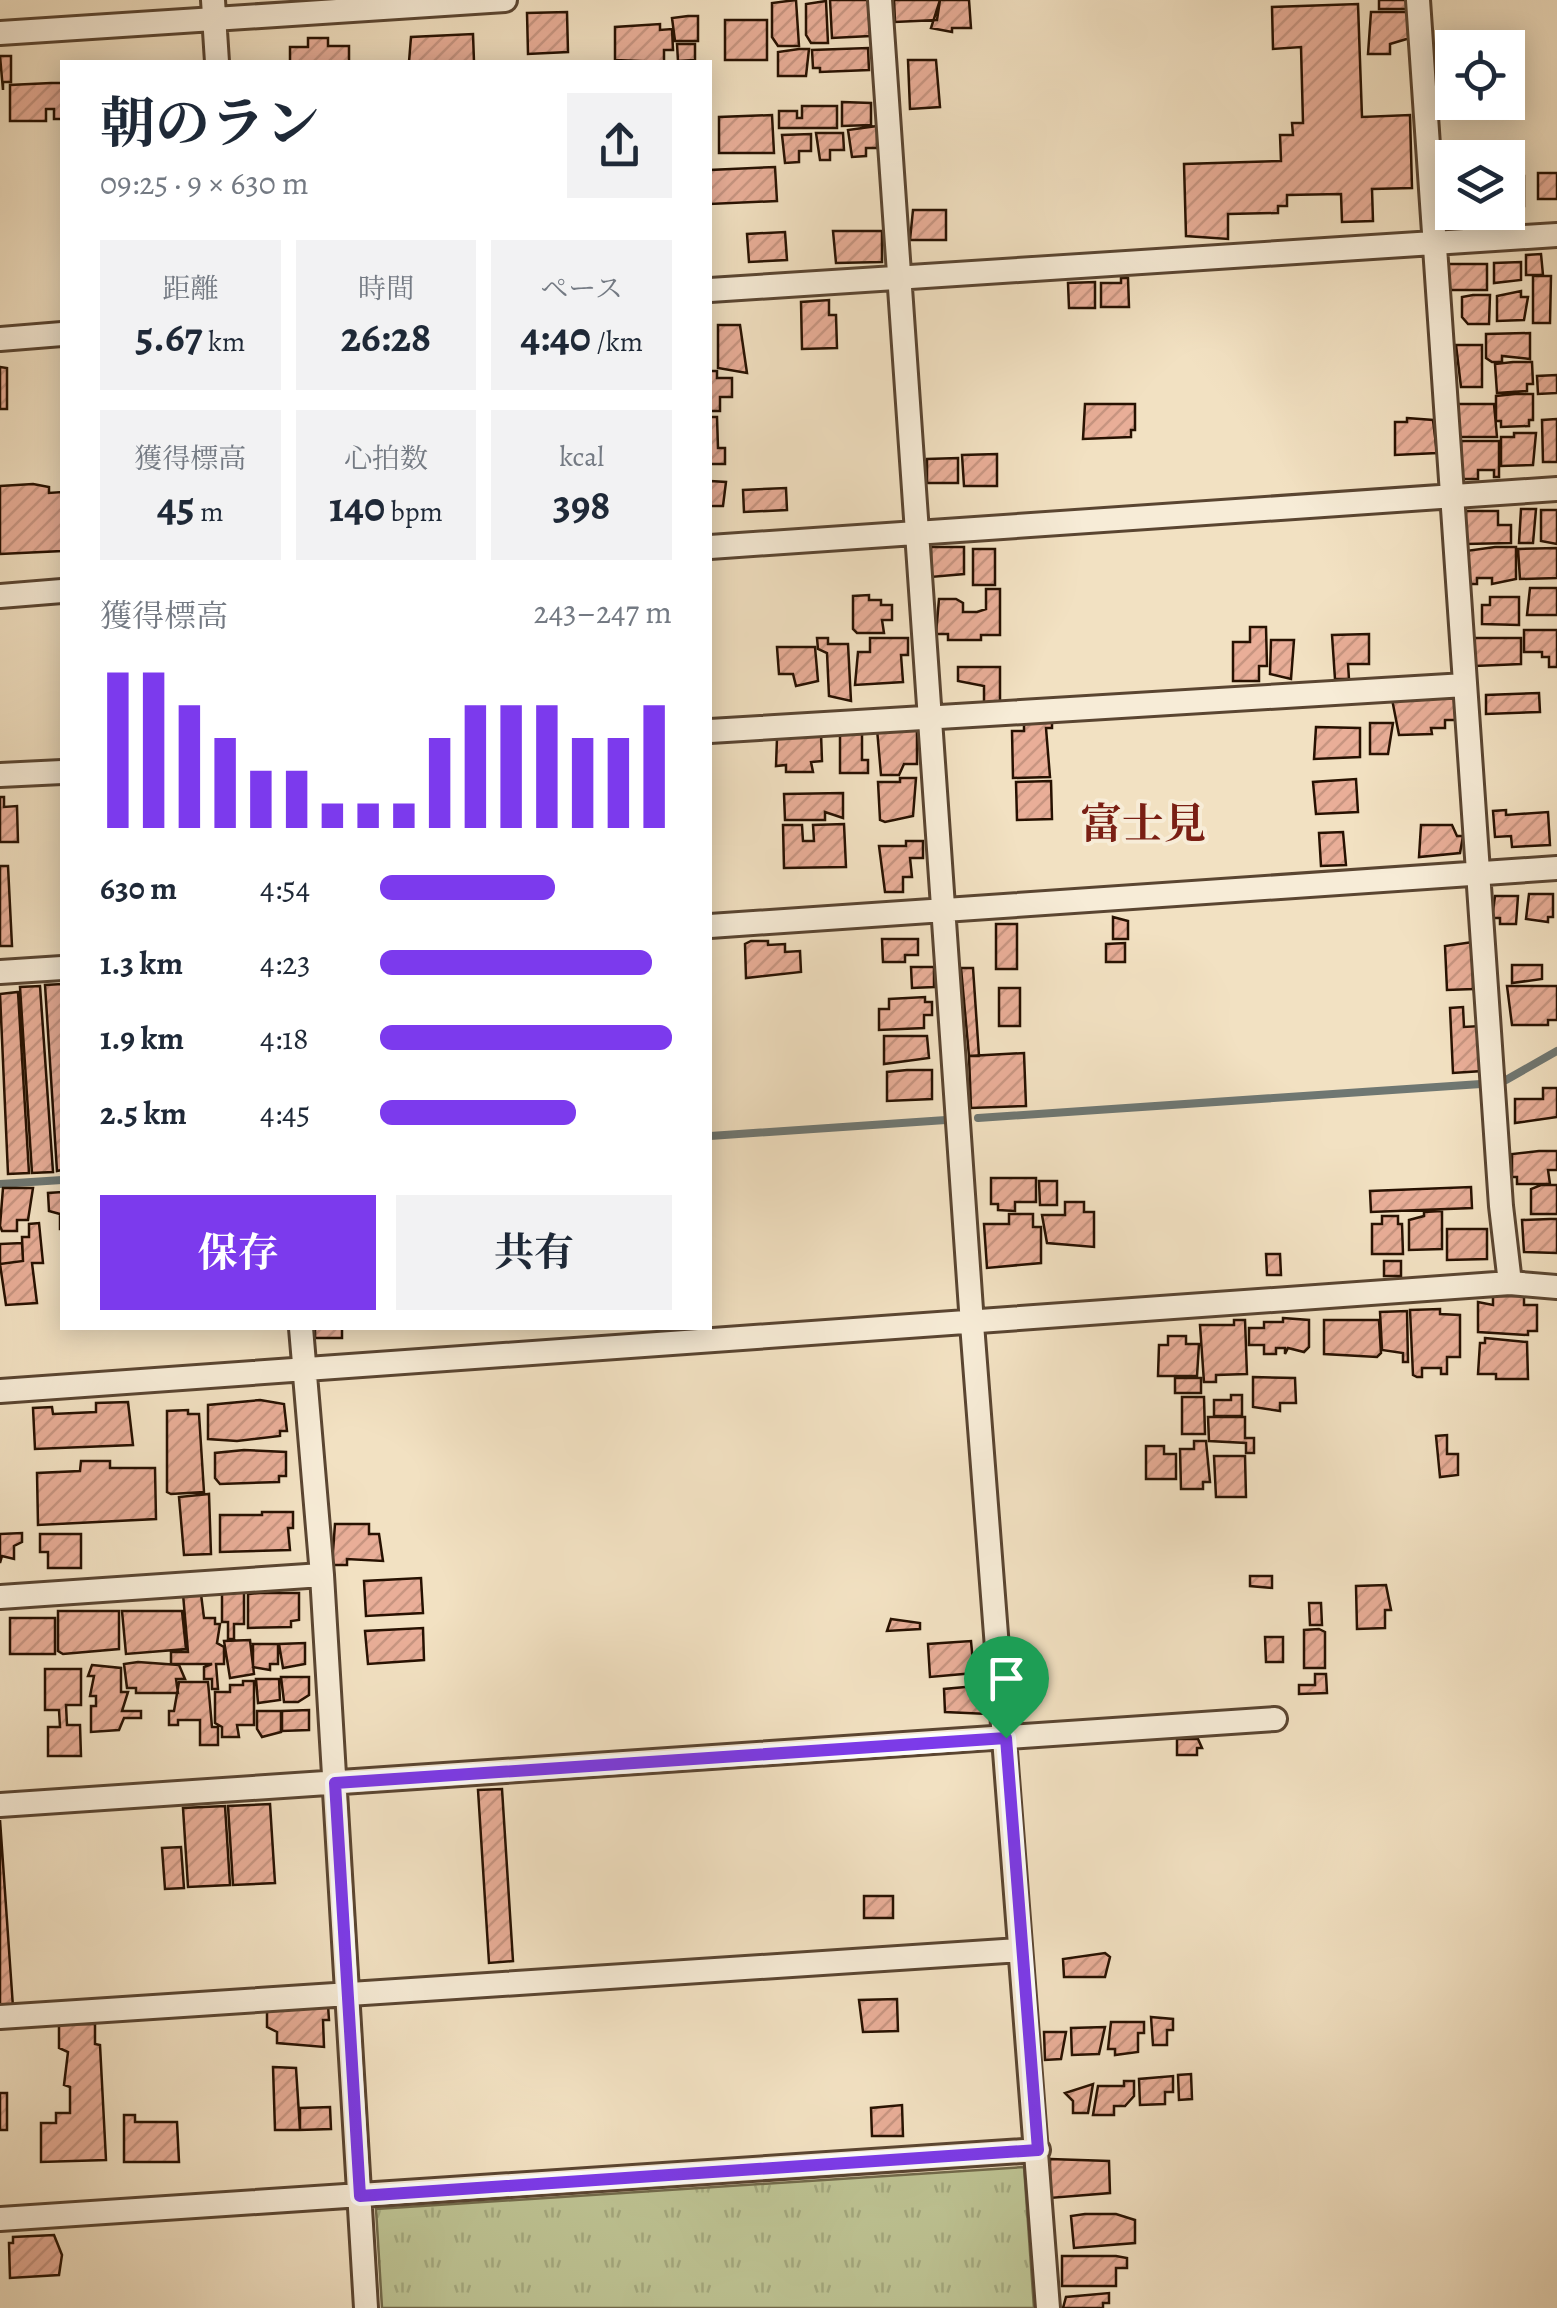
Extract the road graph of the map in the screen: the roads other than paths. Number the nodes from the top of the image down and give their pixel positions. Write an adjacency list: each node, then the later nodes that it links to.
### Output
1 (505, 0): 4 (street)
2 (880, 0): 9 (street)
3 (1418, 0): 8 (street)
4 (214, 10): 5 (street); 6 (street)
5 (0, 33)
6 (218, 60)
7 (1557, 235): 8 (street)
8 (1434, 243): 9 (street); 14 (street)
9 (900, 278): 10 (street); 15 (street)
10 (712, 290)
11 (60, 334): 12 (street)
12 (0, 339)
13 (1557, 489): 14 (street)
14 (1452, 496): 15 (street); 19 (street)
15 (918, 533): 16 (street); 20 (street)
16 (712, 547)
17 (60, 591): 18 (street)
18 (0, 596)
19 (1464, 684): 20 (street); 25 (street)
20 (931, 717): 21 (street); 26 (street)
21 (712, 731)
22 (60, 772): 23 (street)
23 (0, 776)
24 (1557, 868): 25 (street)
25 (1480, 873): 26 (street); 30 (street)
26 (945, 910): 27 (street); 32 (street)
27 (712, 926)
28 (60, 968): 29 (street)
29 (0, 972)
30 (1510, 1283): 31 (street); 32 (street)
31 (1557, 1287)
32 (972, 1324): 34 (street); 39 (street)
33 (301, 1330): 34 (street)
34 (304, 1367): 35 (street); 36 (street)
35 (0, 1390)
36 (322, 1575): 37 (street); 40 (street)
37 (0, 1597)
38 (1276, 1719): 39 (street)
39 (1006, 1738): 40 (street); 42 (street)
40 (335, 1783): 41 (street); 43 (street)
41 (0, 1805)
42 (1020, 1950): 43 (street); 45 (street)
43 (346, 1992): 44 (street); 46 (street)
44 (0, 2017)
45 (1038, 2150): 46 (street); 49 (street)
46 (360, 2196): 47 (street); 48 (street)
47 (0, 2219)
48 (366, 2308)
49 (1048, 2308)

